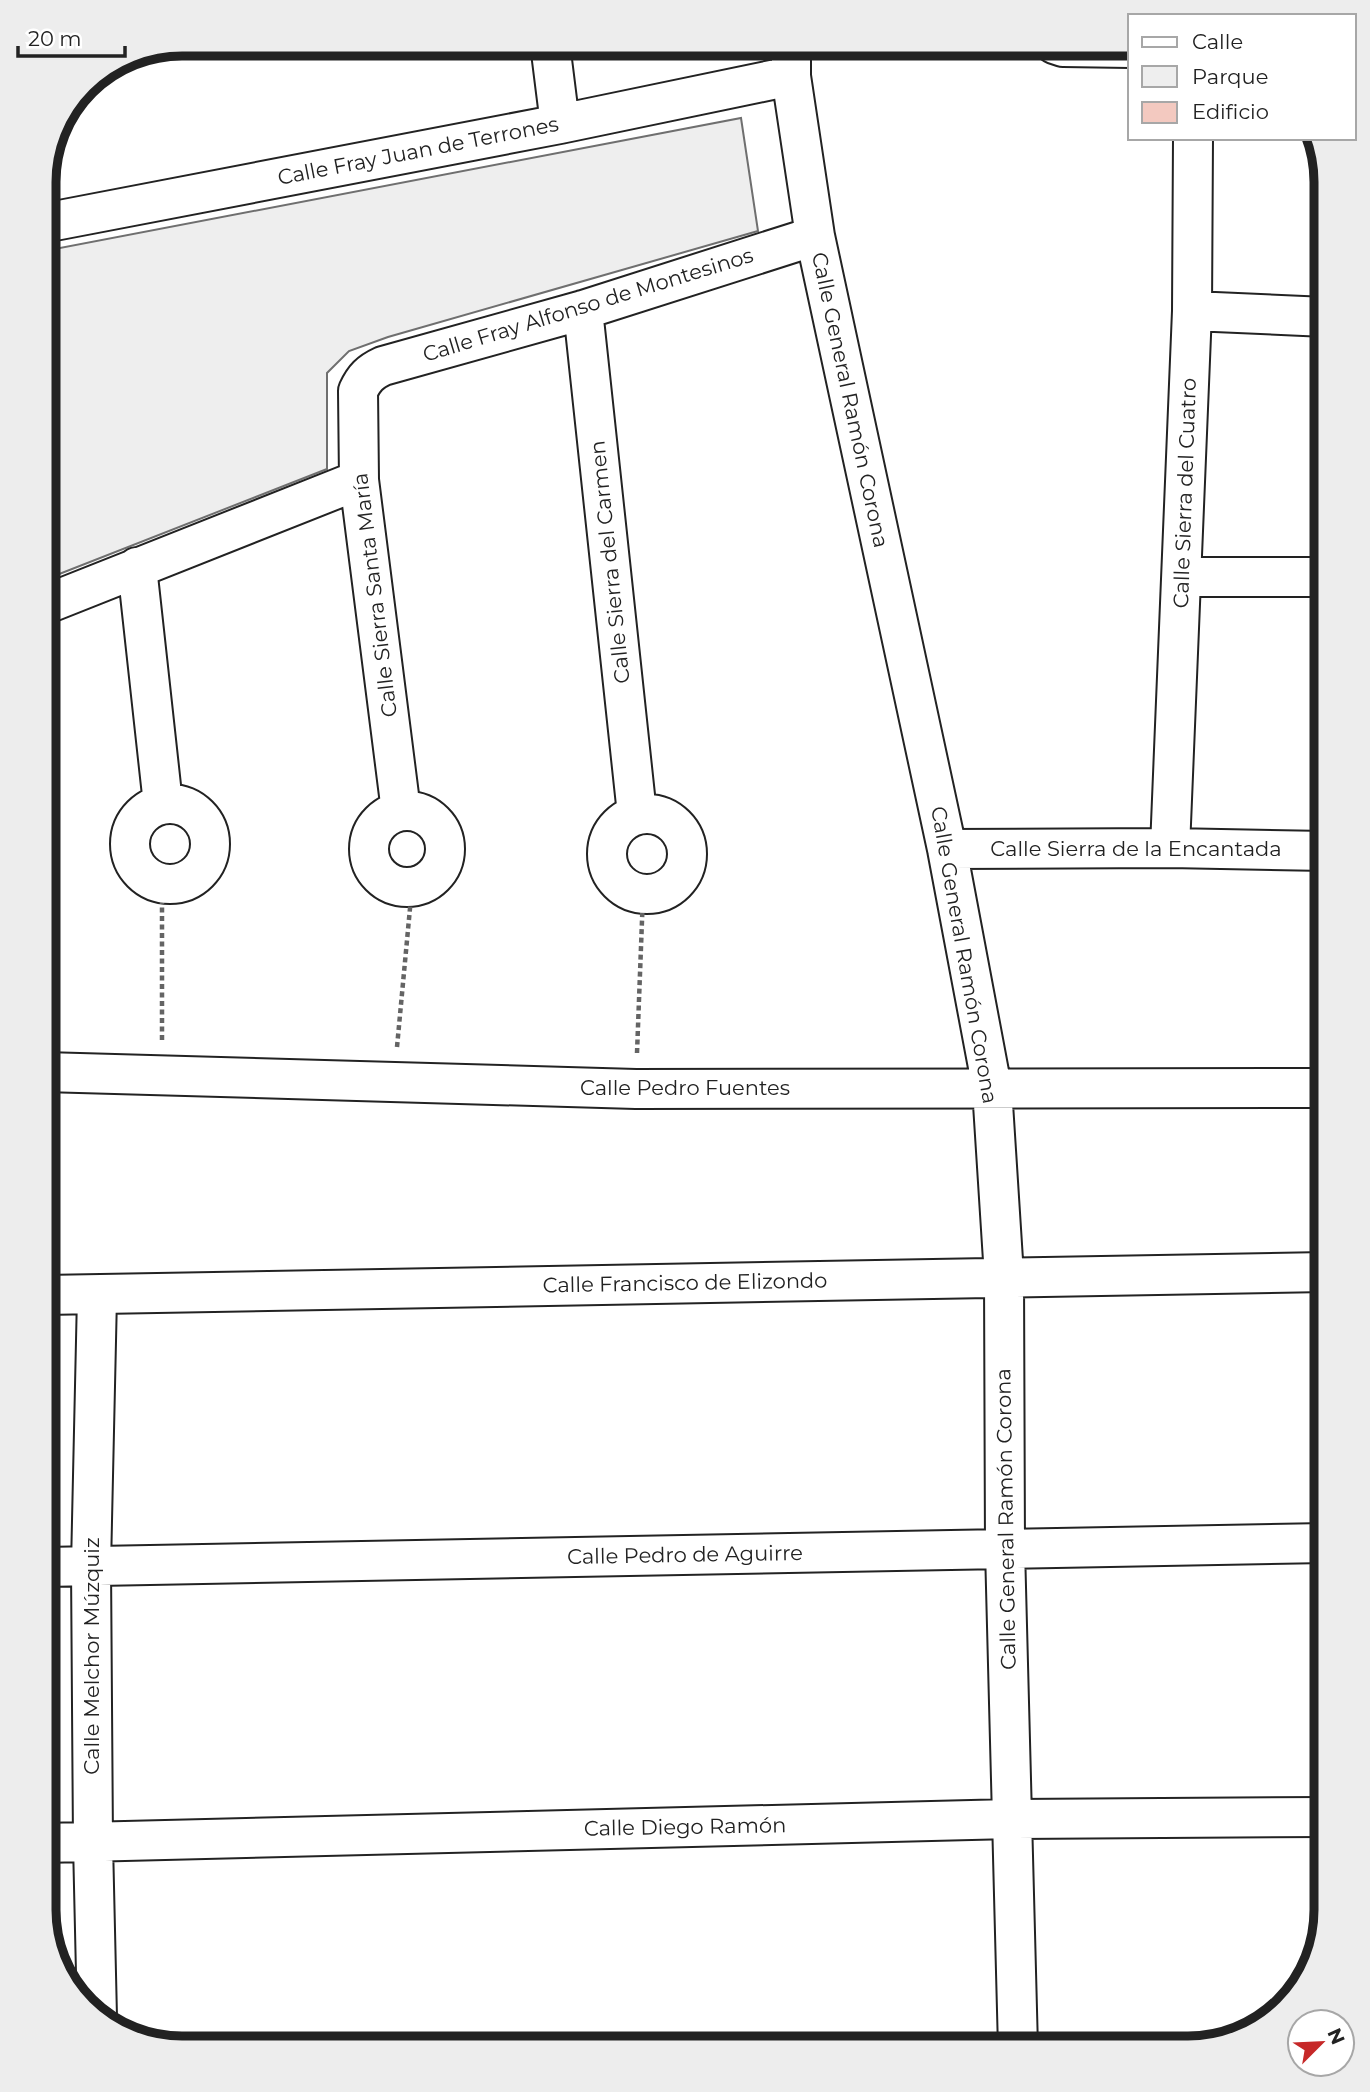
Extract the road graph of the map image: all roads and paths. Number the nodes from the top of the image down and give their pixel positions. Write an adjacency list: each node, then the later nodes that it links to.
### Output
1 (552, 56): 3 (street)
2 (791, 60): 3 (street, Calle Fray Juan de Terrones); 6 (street, Calle General Ramón Corona)
3 (560, 124): 5 (street, Calle Fray Juan de Terrones)
4 (1193, 140): 8 (street, Calle Sierra del Cuatro)
5 (56, 221)
6 (815, 236): 7 (street, Calle Fray Alfonso de Montesinos); 19 (street, Calle General Ramón Corona)
7 (583, 310): 10 (street, Calle Fray Alfonso de Montesinos); 17 (street, Calle Sierra del Carmen)
8 (1192, 311): 9 (street); 13 (street, Calle Sierra del Cuatro)
9 (1314, 316)
10 (363, 379): 11 (street, Calle Sierra Santa María)
11 (359, 480): 12 (street); 22 (street, Calle Sierra Santa María)
12 (137, 567): 15 (street); 16 (street)
13 (1182, 577): 14 (street); 18 (street, Calle Sierra del Cuatro)
14 (1314, 577)
15 (56, 600)
16 (163, 804): 21 (street); 21 (street)
17 (637, 814): 23 (street); 23 (street)
18 (1170, 848): 19 (street, Calle Sierra de la Encantada); 20 (street, Calle Sierra de la Encantada)
19 (947, 849): 27 (street, Calle General Ramón Corona)
20 (1314, 851)
21 (162, 884): 25 (path)
22 (412, 887): 26 (path)
23 (643, 894): 29 (path)
24 (56, 1072): 25 (street, Calle Pedro Fuentes)
25 (162, 1076): 26 (street, Calle Pedro Fuentes)
26 (393, 1083): 29 (street, Calle Pedro Fuentes)
27 (992, 1088): 28 (street, Calle Pedro Fuentes); 29 (street, Calle Pedro Fuentes); 31 (street, Calle General Ramón Corona)
28 (1314, 1088)
29 (636, 1089)
30 (1314, 1272): 31 (street, Calle Francisco de Elizondo)
31 (1004, 1276): 33 (street, Calle Francisco de Elizondo); 35 (street, Calle General Ramón Corona)
32 (56, 1295): 33 (street, Calle Francisco de Elizondo)
33 (97, 1296): 36 (street, Calle Melchor Múzquiz)
34 (1314, 1543): 35 (street, Calle Pedro de Aguirre)
35 (1005, 1549): 36 (street, Calle Pedro de Aguirre); 39 (street, Calle General Ramón Corona)
36 (91, 1566): 37 (street, Calle Pedro de Aguirre); 41 (street, Calle Melchor Múzquiz)
37 (56, 1567)
38 (1314, 1817): 39 (street, Calle Diego Ramón)
39 (1011, 1819): 41 (street, Calle Diego Ramón); 43 (street, Calle General Ramón Corona)
40 (56, 1843): 41 (street, Calle Diego Ramón)
41 (93, 1843): 42 (street, Calle Melchor Múzquiz)
42 (97, 2003)
43 (1018, 2036)

